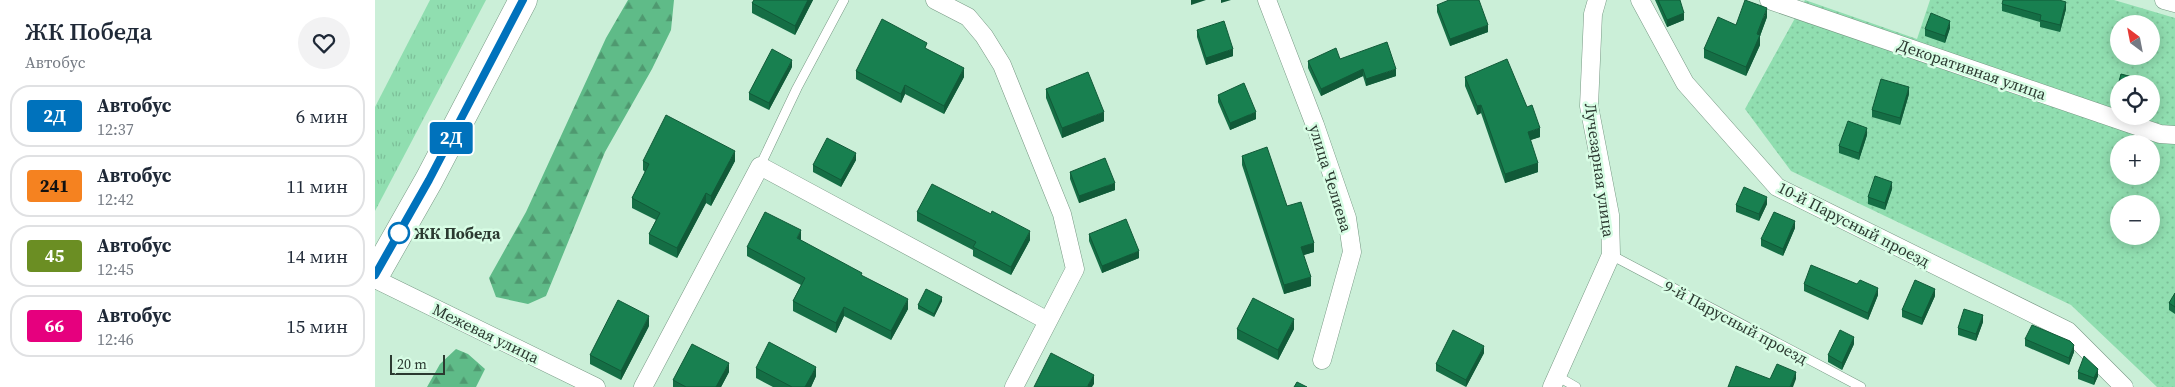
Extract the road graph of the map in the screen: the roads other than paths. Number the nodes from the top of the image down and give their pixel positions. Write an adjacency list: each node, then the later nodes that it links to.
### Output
1 (523, 0): 13 (main road)
2 (844, 0): 11 (lane)
3 (935, 0): 15 (street)
4 (1267, 0): 16 (street, улица Челиева)
5 (1597, 0): 12 (street, Лучезарная улица)
6 (1640, 0): 23 (street, 10-й Парусный проезд)
7 (1769, 0): 10 (street, Декоративная улица)
8 (2164, 0): 9 (street)
9 (2175, 3)
10 (2175, 135)
11 (760, 166): 15 (street); 19 (street)
12 (1611, 255): 17 (street, Лучезарная улица); 22 (lane, 9-й Парусный проезд)
13 (375, 274)
14 (375, 279): 18 (street, Межевая улица)
15 (1048, 321): 20 (street)
16 (1323, 360)
17 (1555, 381): 21 (lane)
18 (596, 387)
19 (643, 387)
20 (1014, 387)
21 (1576, 387)
22 (1861, 387)
23 (2124, 387)

